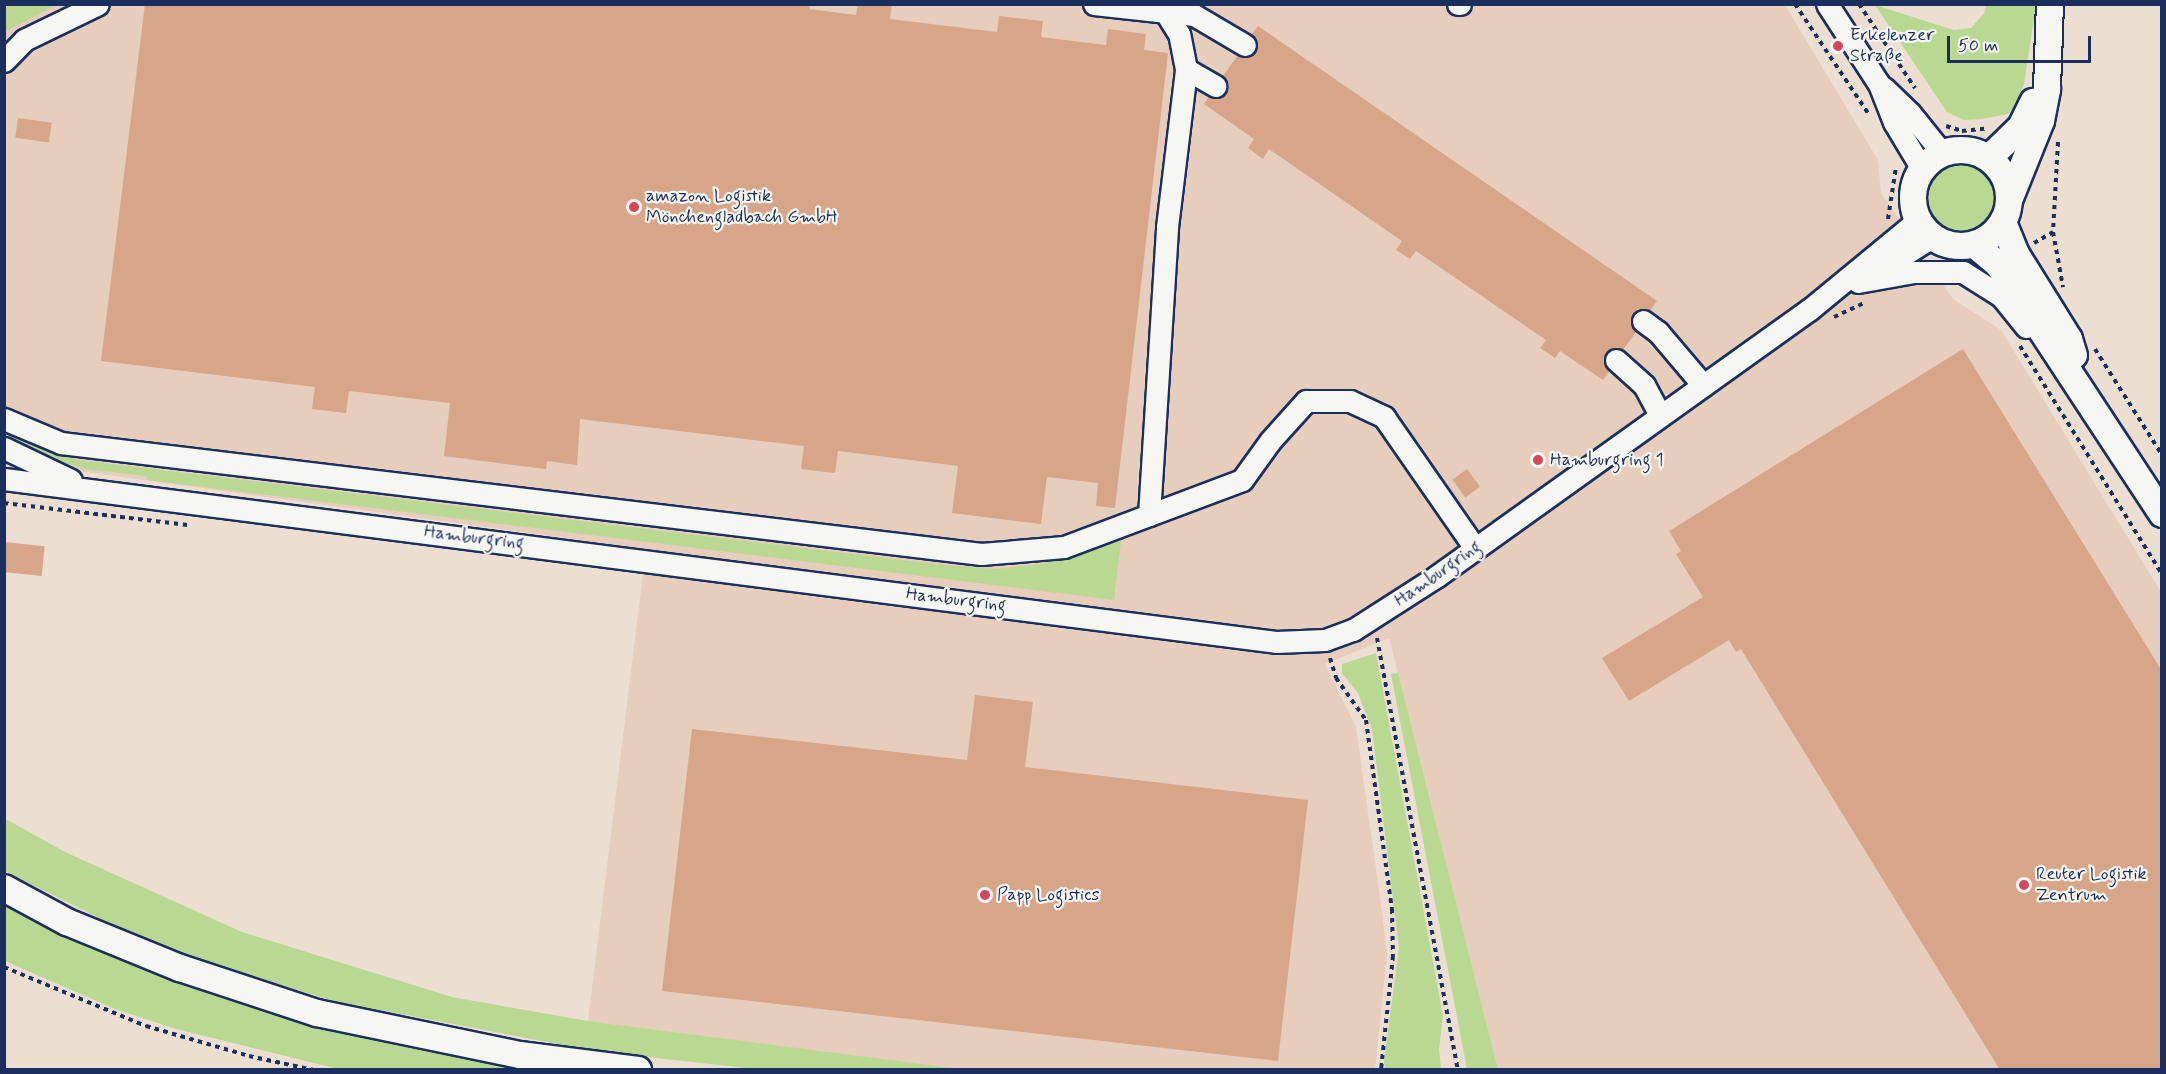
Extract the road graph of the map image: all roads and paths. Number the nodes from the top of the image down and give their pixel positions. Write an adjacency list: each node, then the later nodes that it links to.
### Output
1 (98, 4): 10 (street)
2 (1094, 4): 7 (street)
3 (1795, 4): 15 (path)
4 (1827, 4): 12 (street)
5 (1859, 4): 14 (path)
6 (2050, 4): 8 (main road)
7 (1165, 12): 9 (street); 11 (street)
8 (2048, 37): 18 (main road); 21 (main road)
9 (1245, 45)
10 (4, 61)
11 (1186, 69): 13 (street); 41 (street)
12 (1879, 84): 16 (street); 19 (street)
13 (1216, 86)
14 (1922, 99)
15 (1873, 121)
16 (1942, 153): 18 (main road); 19 (main road)
17 (1894, 158): 23 (path)
18 (1989, 158): 21 (main road)
19 (1922, 169): 22 (main road)
20 (2054, 179): 26 (path)
21 (2006, 210): 24 (main road); 33 (main road)
22 (1925, 228): 23 (street); 24 (main road); 25 (street)
23 (1892, 241): 27 (street)
24 (1975, 244): 33 (main road)
25 (1858, 282): 27 (street); 33 (street)
26 (2066, 296)
27 (1809, 310): 32 (street, Hamburgring)
28 (1643, 321): 32 (street)
29 (2016, 340): 43 (path)
30 (2092, 343): 37 (path)
31 (1616, 360): 34 (street)
32 (1702, 385): 34 (street, Hamburgring)
33 (2084, 390): 40 (main road)
34 (1660, 416): 42 (street, Hamburgring)
35 (4, 419): 41 (street)
36 (4, 448): 39 (street)
37 (2162, 455)
38 (4, 479): 39 (street, Hamburgring)
39 (90, 490): 45 (street, Hamburgring)
40 (2162, 514)
41 (1149, 515): 42 (street)
42 (1475, 548): 44 (street, Hamburgring)
43 (2162, 574)
44 (1369, 621): 45 (street, Hamburgring); 51 (path)
45 (1325, 640): 50 (path)
46 (4, 888): 49 (main road)
47 (4, 967): 48 (path)
48 (313, 1070)
49 (638, 1070)
50 (1381, 1070)
51 (1458, 1070)

